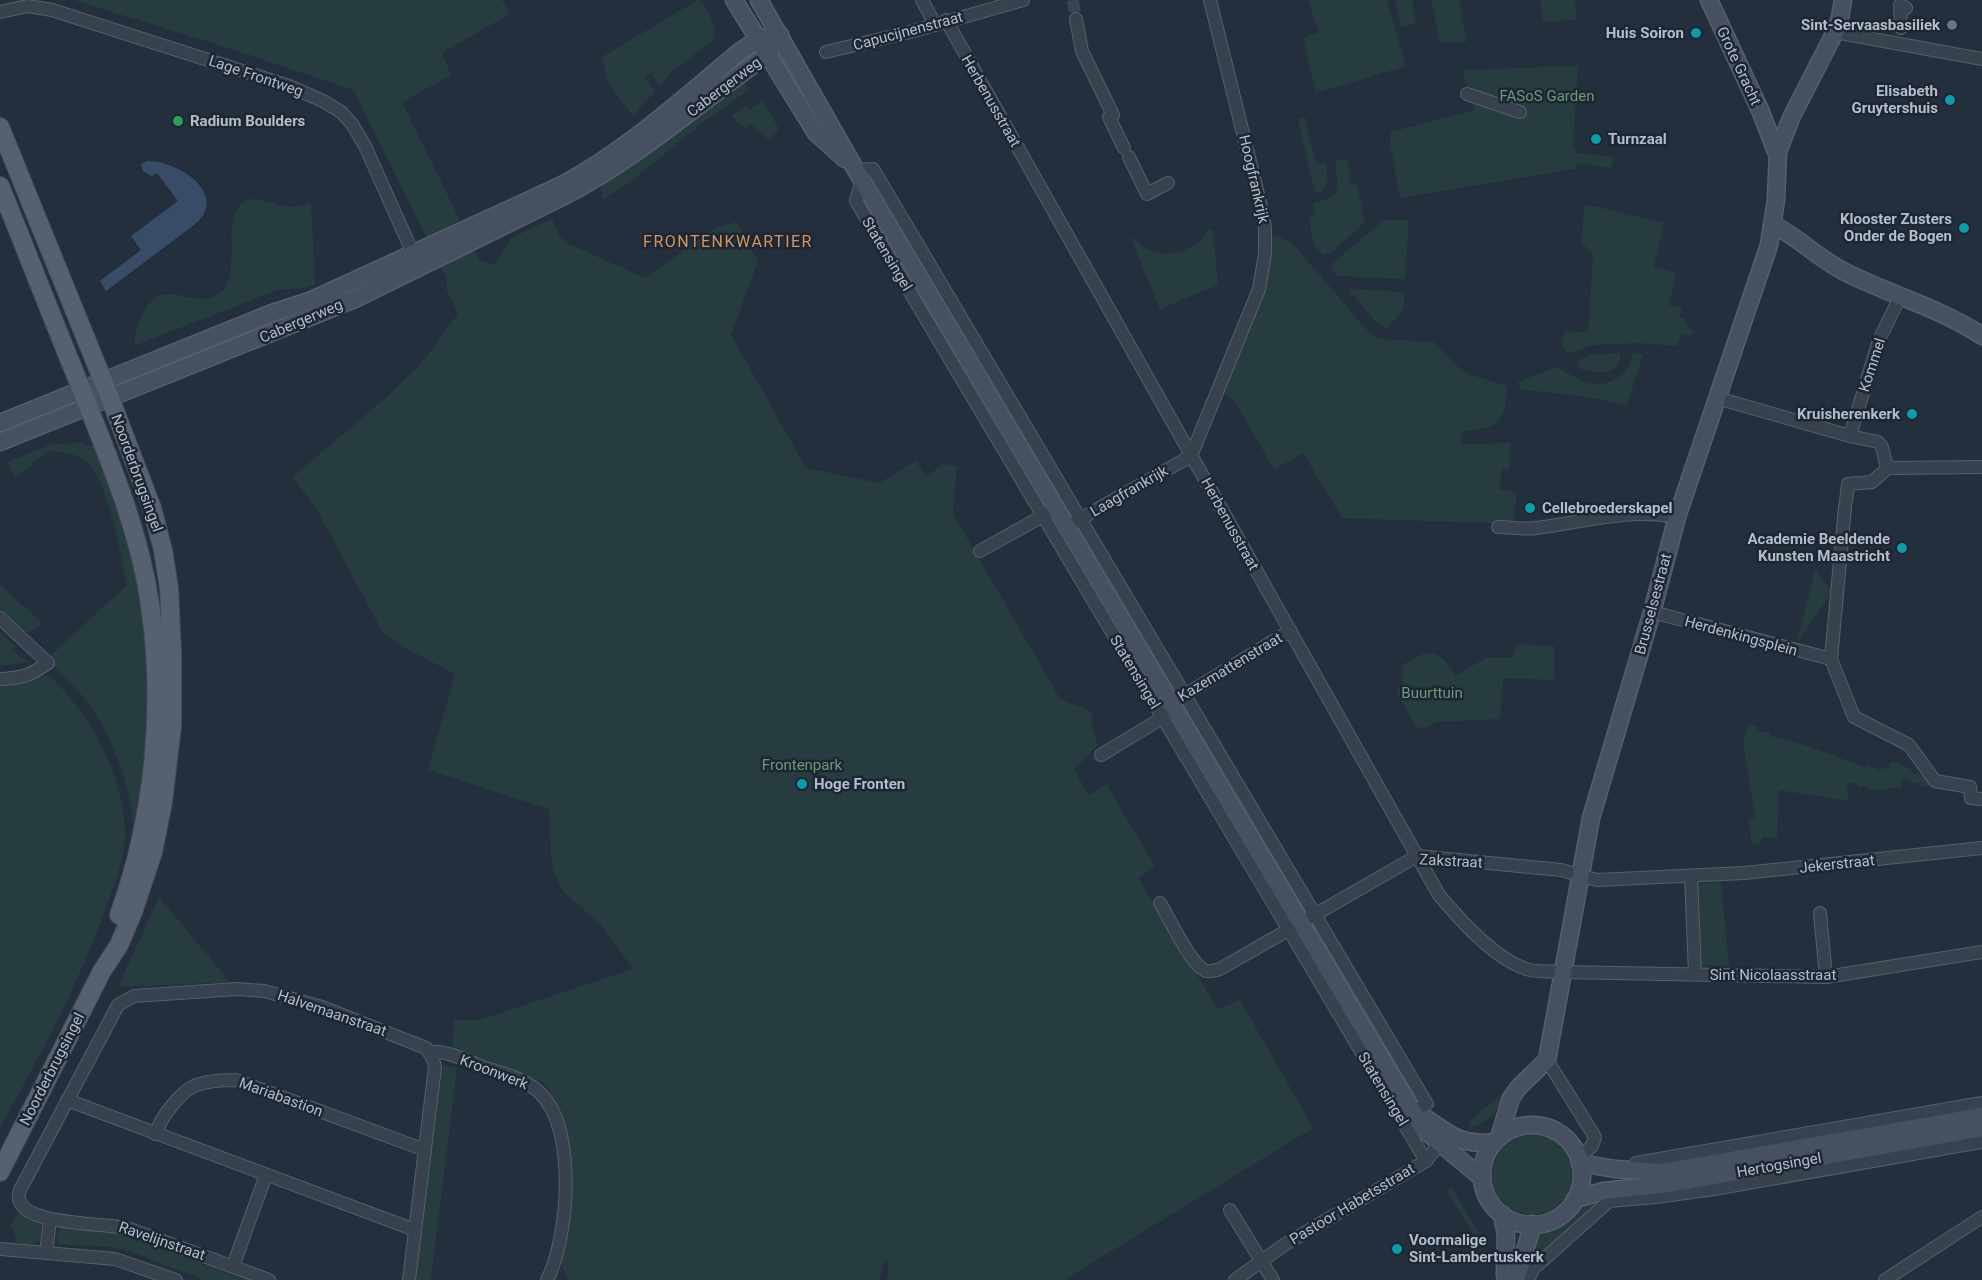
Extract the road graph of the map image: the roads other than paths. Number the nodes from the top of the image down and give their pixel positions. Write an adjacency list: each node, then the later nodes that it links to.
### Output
1 (734, 0): 15 (street, Statensingel)
2 (759, 0): 14 (street, Statensingel)
3 (922, 0): 11 (street, Herbenusstraat)
4 (1023, 0): 11 (street, Capucijnenstraat)
5 (1210, 0): 38 (street, Hoogfrankrijk)
6 (1709, 0): 22 (street, Grote Gracht)
7 (1844, 0): 13 (street, Brusselsestraat)
8 (1906, 8): 12 (street)
9 (0, 12): 29 (street, Lage Frontweg)
10 (1076, 19): 25 (street)
11 (940, 22): 16 (street, Capucijnenstraat); 38 (street, Herbenusstraat)
12 (1901, 28)
13 (1835, 32): 18 (street); 23 (street, Brusselsestraat)
14 (780, 35): 15 (street, Cabergerweg); 17 (street, Cabergerweg); 24 (street, Statensingel)
15 (758, 39): 17 (street, Statensingel); 28 (street, Cabergerweg)
16 (826, 51)
17 (767, 55): 24 (street, Statensingel); 28 (street, Cabergerweg)
18 (1982, 59)
19 (1467, 94): 20 (street)
20 (1520, 112)
21 (0, 128): 32 (main road, Noorderbrugsingel)
22 (1769, 131): 23 (street, Brusselsestraat)
23 (1778, 154): 27 (street, Brusselsestraat)
24 (857, 172): 41 (street, Statensingel); 43 (street, Statensingel)
25 (1168, 183)
26 (0, 186): 33 (main road, Noorderbrugsingel)
27 (1772, 224): 30 (street); 34 (street, Brusselsestraat)
28 (468, 236): 29 (street, Cabergerweg)
29 (416, 260): 32 (street, Cabergerweg)
30 (1900, 297): 31 (street); 36 (street, Kommel)
31 (1982, 336)
32 (106, 390): 33 (street, Cabergerweg); 62 (main road, Noorderbrugsingel)
33 (85, 398): 35 (street, Cabergerweg); 37 (street, Cabergerweg); 62 (main road, Noorderbrugsingel)
34 (1717, 398): 36 (street); 42 (street, Brusselsestraat)
35 (0, 423)
36 (1850, 436): 39 (street)
37 (0, 442)
38 (1191, 456): 43 (street, Laagfrankrijk); 48 (street, Herbenusstraat)
39 (1889, 467): 40 (street); 49 (street)
40 (1982, 467)
41 (1049, 512): 43 (street, Statensingel); 45 (street); 51 (street, Statensingel)
42 (1677, 517): 44 (street); 46 (street, Brusselsestraat)
43 (1073, 523): 51 (street, Statensingel)
44 (1498, 526)
45 (981, 551)
46 (1652, 612): 49 (street, Herdenkingsplein); 56 (street, Brusselsestraat)
47 (0, 618): 50 (street)
48 (1290, 631): 51 (street, Kazemattenstraat); 55 (street, Herbenusstraat)
49 (1831, 659): 53 (street)
50 (0, 679)
51 (1173, 706): 52 (street, Kazemattenstraat); 60 (street, Statensingel)
52 (1101, 754)
53 (1977, 798)
54 (1982, 848): 57 (street, Jekerstraat)
55 (1417, 856): 56 (street, Zakstraat); 60 (street, Zakstraat); 63 (street, Herbenusstraat)
56 (1580, 877): 57 (street, Jekerstraat); 63 (street, Brusselsestraat)
57 (1691, 877): 64 (street)
58 (1160, 903): 60 (street, Zakstraat)
59 (1820, 913): 65 (street)
60 (1301, 922): 70 (street, Statensingel); 79 (street, Statensingel)
61 (1982, 952): 65 (street, Sint Nicolaasstraat)
62 (102, 971): 80 (main road, Noorderbrugsingel)
63 (1563, 972): 64 (street, Sint Nicolaasstraat); 67 (street, Brusselsestraat)
64 (1695, 975): 65 (street, Sint Nicolaasstraat)
65 (1826, 977)
66 (430, 1052): 68 (street, Halvemaanstraat); 77 (street); 98 (street, Kroonwerk)
67 (1547, 1060): 74 (street); 78 (street)
68 (67, 1100): 73 (street); 86 (street, Halvemaanstraat)
69 (1982, 1103): 81 (street, Hertogsingel)
70 (1413, 1112): 74 (street, Statensingel); 76 (street, Statensingel)
71 (1982, 1116): 81 (street, Hertogsingel)
72 (1982, 1128): 84 (street, Hertogsingel)
73 (155, 1134): 77 (street, Mariabastion); 82 (street)
74 (1496, 1140): 78 (street); 83 (street)
75 (1982, 1142): 84 (street, Hertogsingel)
76 (1439, 1144): 79 (street, Pastoor Habetsstraat); 83 (street, Statensingel)
77 (425, 1150): 92 (street)
78 (1579, 1160): 81 (street, Hertogsingel); 85 (street)
79 (1426, 1161): 95 (street, Pastoor Habetsstraat)
80 (1, 1169)
81 (1630, 1171)
82 (266, 1175): 92 (street); 96 (street)
83 (1482, 1178): 88 (street)
84 (1629, 1193): 85 (street, Hertogsingel); 97 (street)
85 (1575, 1199): 91 (street)
86 (20, 1204): 90 (street, Ravelijnstraat)
87 (1230, 1210): 95 (street)
88 (1502, 1214): 91 (street); 104 (street)
89 (1982, 1217): 106 (street)
90 (50, 1220): 94 (street); 96 (street, Ravelijnstraat)
91 (1533, 1224): 105 (street)
92 (415, 1230): 101 (street)
93 (0, 1249): 94 (street, Ravelijnstraat)
94 (46, 1253): 99 (street, Ravelijnstraat)
95 (1262, 1261): 102 (street, Pastoor Habetsstraat); 103 (street)
96 (233, 1266): 100 (street, Ravelijnstraat)
97 (1530, 1274)
98 (550, 1279)
99 (176, 1280)
100 (269, 1280)
101 (409, 1280)
102 (1235, 1280)
103 (1273, 1280)
104 (1507, 1280)
105 (1516, 1280)
106 (1885, 1280)

